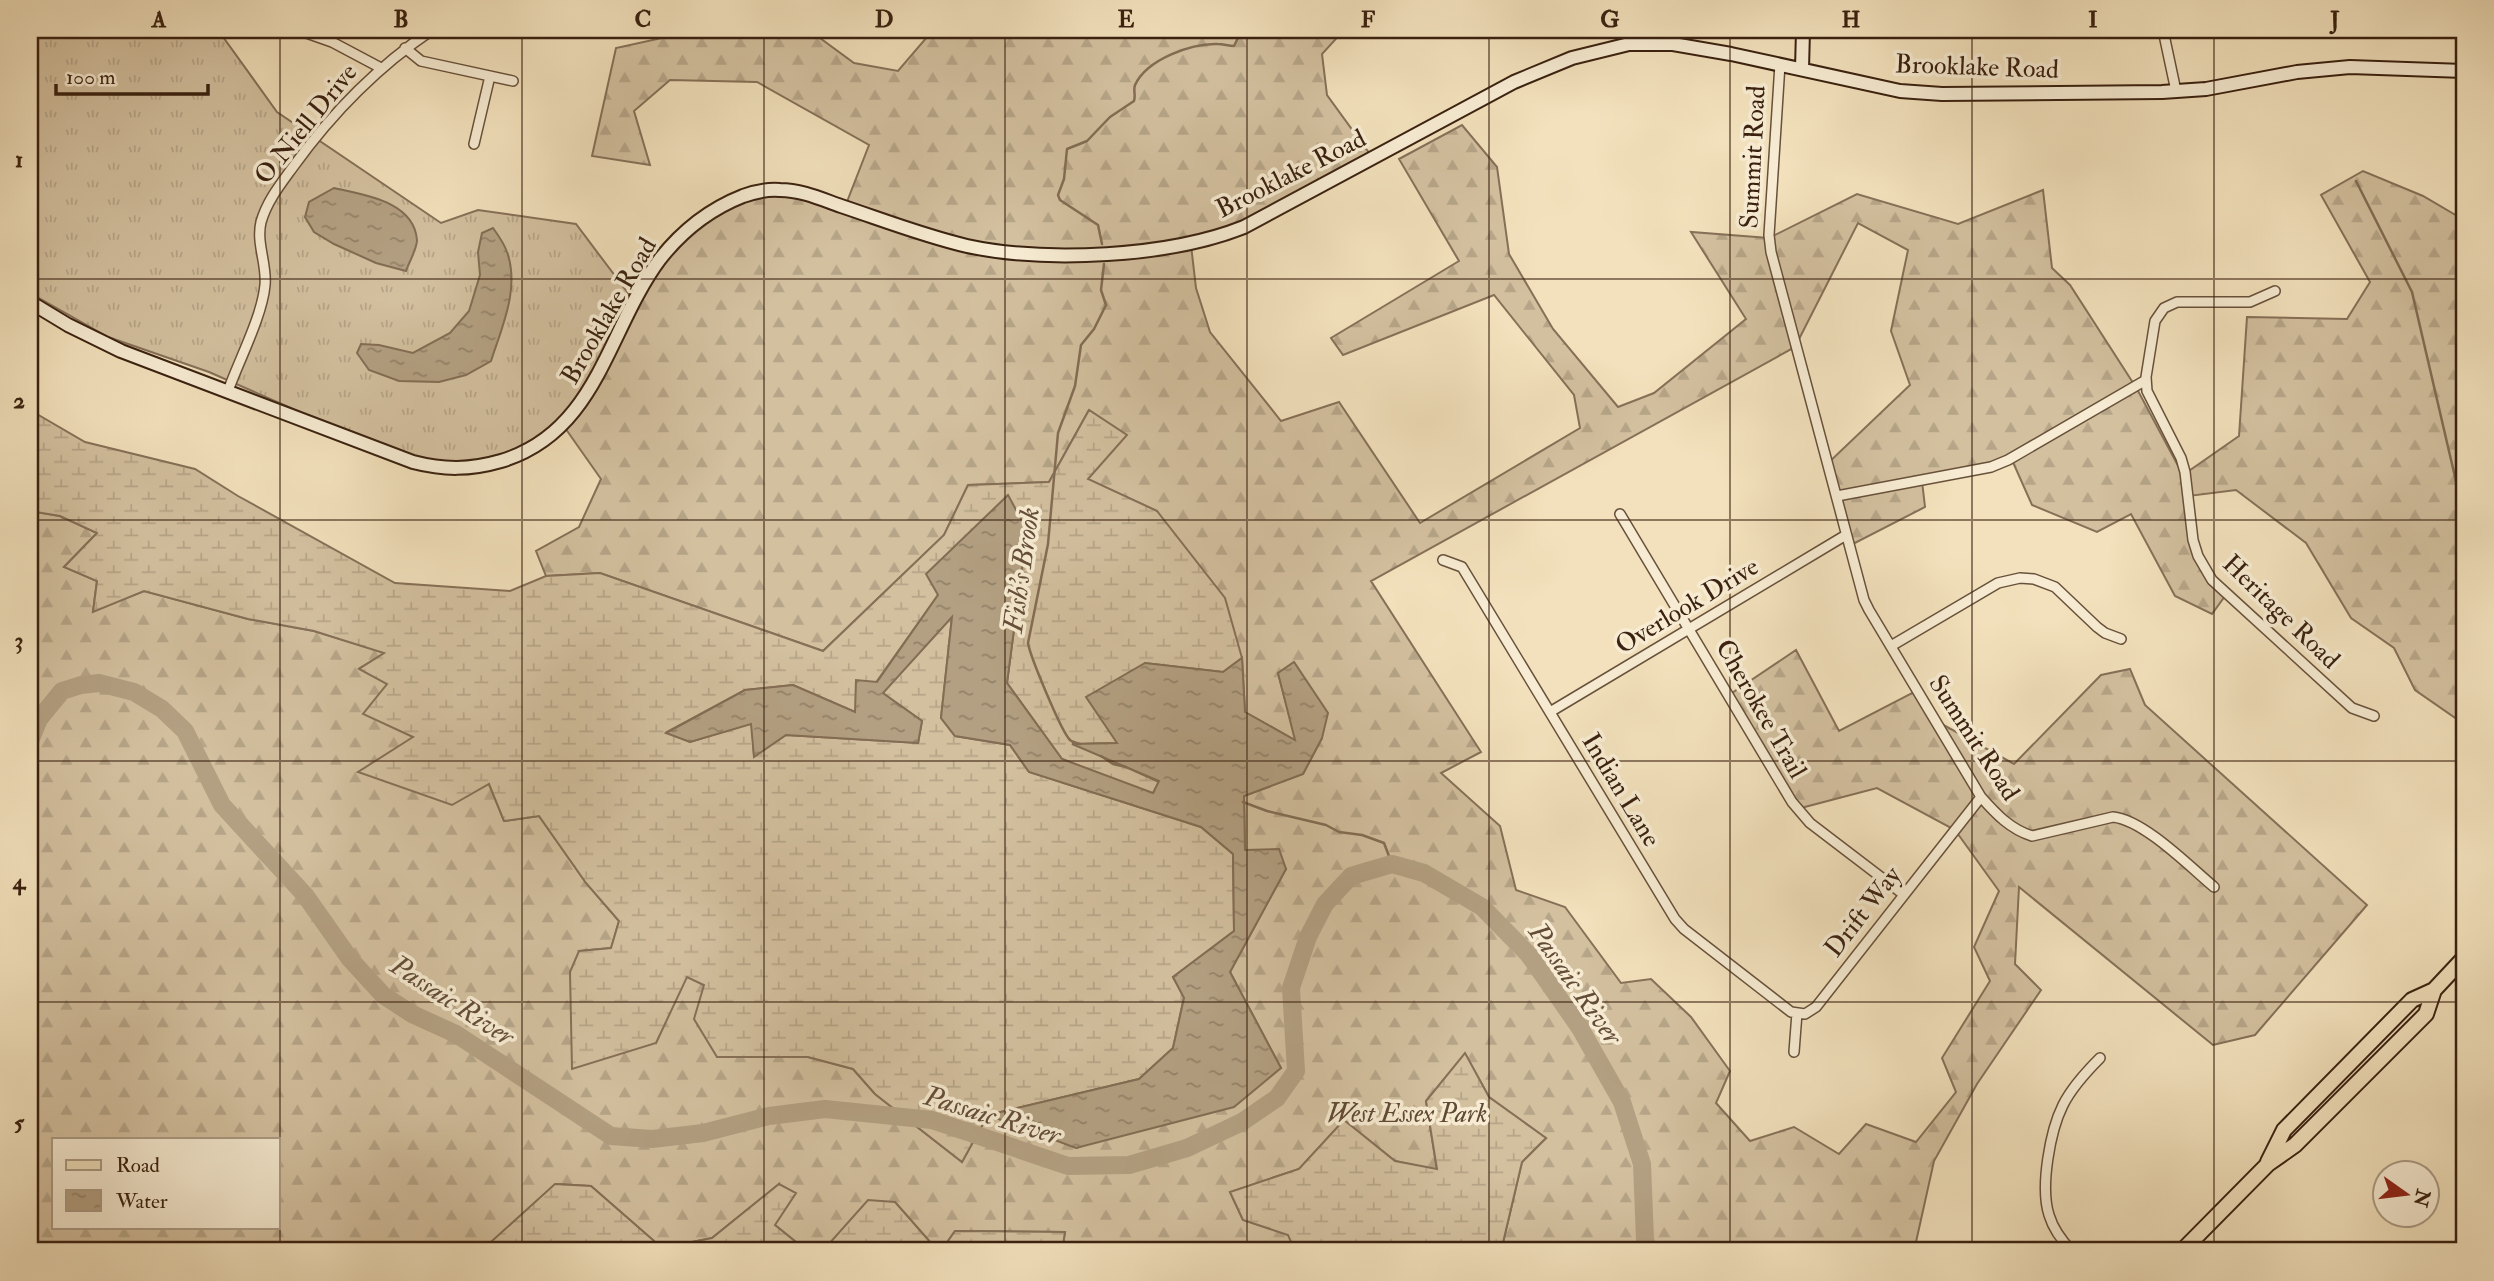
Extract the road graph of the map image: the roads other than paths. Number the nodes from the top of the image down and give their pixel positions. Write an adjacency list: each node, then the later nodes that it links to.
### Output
1 (298, 30): 7 (street)
2 (432, 30): 5 (street, O Niell Drive)
3 (1802, 30): 8 (street)
4 (2163, 30): 12 (street)
5 (405, 48): 7 (street, O Niell Drive); 10 (street)
6 (1780, 64): 8 (street, Brooklake Road); 17 (street, Brooklake Road); 18 (street, Summit Road)
7 (381, 68): 17 (street, O Niell Drive)
8 (1802, 69): 12 (street, Brooklake Road)
9 (2464, 72): 12 (street, Brooklake Road)
10 (490, 76): 11 (street); 13 (street)
11 (513, 81)
12 (2176, 91)
13 (474, 144)
14 (2275, 291): 16 (street, Heritage Road)
15 (30, 302): 17 (street, Brooklake Road)
16 (2146, 380): 18 (street); 26 (street, Heritage Road)
17 (228, 391)
18 (1837, 496): 20 (street, Summit Road)
19 (1620, 514): 22 (street, Cherokee Trail)
20 (1846, 535): 22 (street, Overlook Drive); 24 (street, Summit Road)
21 (1443, 560): 25 (street, Indian Lane)
22 (1690, 629): 25 (street, Overlook Drive); 29 (street, Cherokee Trail)
23 (2121, 639): 24 (street)
24 (1891, 646): 27 (street, Summit Road)
25 (1550, 712): 31 (street, Indian Lane)
26 (2374, 716)
27 (1981, 797): 28 (street, Summit Road); 29 (street, Drift Way)
28 (2214, 887)
29 (1903, 894): 31 (street, Drift Way)
30 (2464, 958): 34 (main road)
31 (1797, 1013): 32 (street)
32 (1794, 1052)
33 (2100, 1058): 35 (street)
34 (2206, 1226): 36 (main road); 37 (main road)
35 (2072, 1251)
36 (2182, 1251)
37 (2199, 1251)

